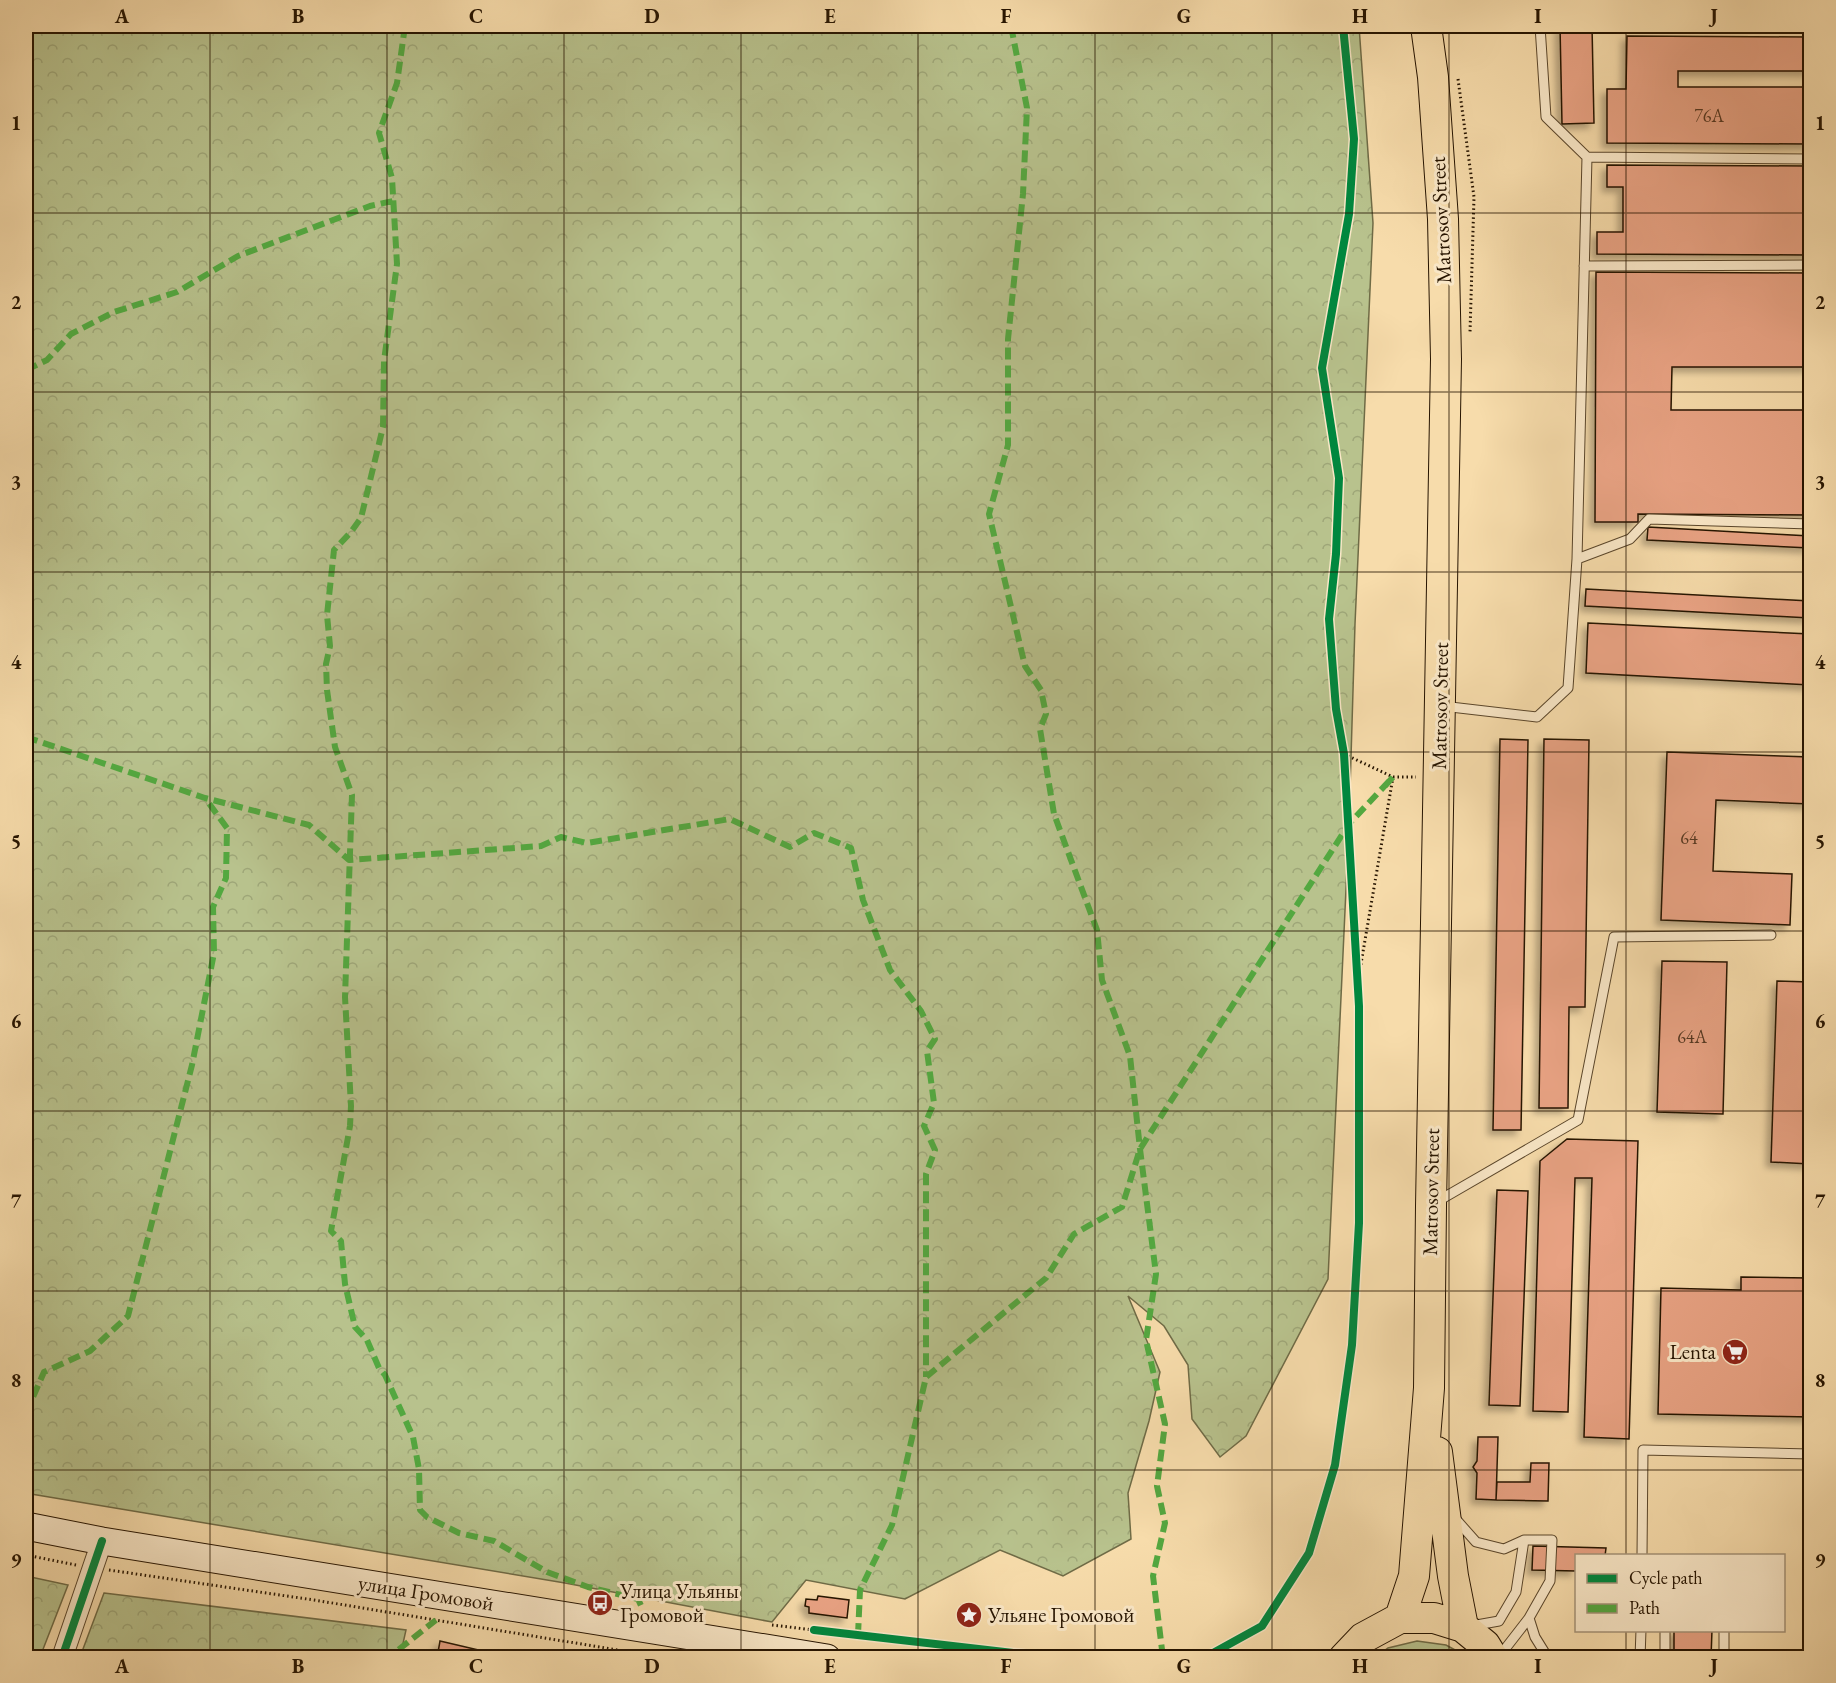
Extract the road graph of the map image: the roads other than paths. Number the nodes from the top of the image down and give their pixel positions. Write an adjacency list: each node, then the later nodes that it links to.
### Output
1 (1426, 26): 9 (main road, Matrosov Street)
2 (1540, 26): 3 (lane)
3 (1587, 157): 4 (lane); 5 (lane)
4 (1810, 159)
5 (1584, 266): 6 (lane); 8 (lane)
6 (1810, 266)
7 (1810, 524): 8 (lane)
8 (1576, 560): 9 (lane)
9 (1440, 706): 11 (main road, Matrosov Street)
10 (1771, 935): 11 (lane)
11 (1431, 1206): 12 (main road, Matrosov Street)
12 (1430, 1388): 14 (main road, Matrosov Street); 19 (main road, Matrosov Street)
13 (1810, 1454): 18 (lane)
14 (1443, 1504): 16 (lane); 21 (main road, Matrosov Street)
15 (26, 1526): 17 (main road, улица Громовой)
16 (1524, 1540): 20 (lane); 21 (lane)
17 (102, 1541): 26 (main road, улица Громовой); 27 (street)
18 (1642, 1554)
19 (1400, 1618): 21 (main road); 28 (main road)
20 (1529, 1618): 30 (lane); 31 (lane)
21 (1463, 1627): 29 (main road)
22 (1641, 1632): 32 (lane)
23 (1665, 1632): 33 (lane)
24 (1724, 1632): 34 (lane)
25 (826, 1644): 26 (main road, улица Громовой)
26 (764, 1652)
27 (62, 1658)
28 (1344, 1658)
29 (1493, 1658)
30 (1498, 1658)
31 (1548, 1658)
32 (1640, 1658)
33 (1665, 1658)
34 (1724, 1658)

